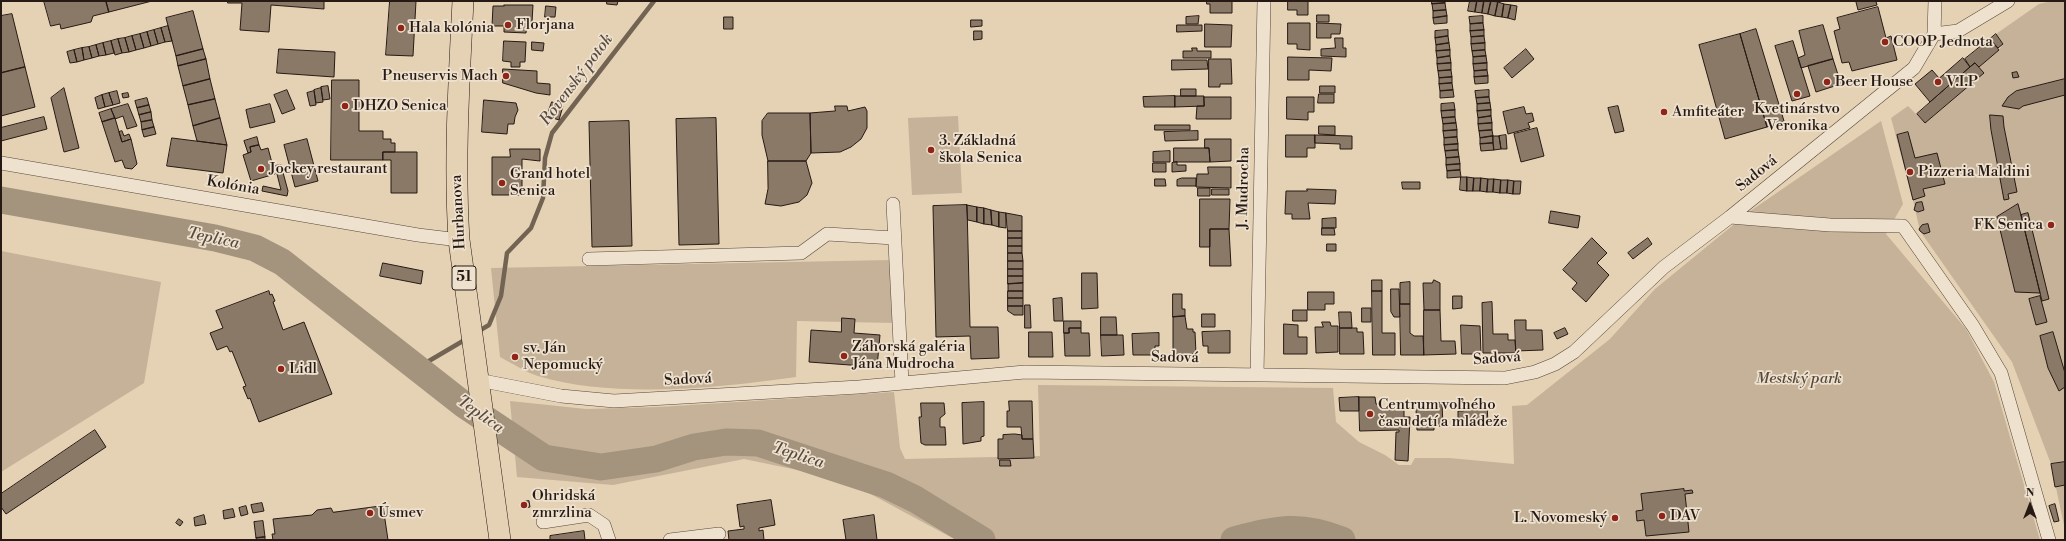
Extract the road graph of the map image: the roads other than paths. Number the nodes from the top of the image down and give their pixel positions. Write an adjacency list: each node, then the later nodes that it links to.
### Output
1 (463, 1): 10 (main road, Hurbanova / 51)
2 (1264, 1): 12 (street, J. Mudrocha)
3 (1935, 1): 5 (street, Sadová)
4 (2008, 1): 5 (street)
5 (1934, 34): 8 (street, Sadová)
6 (1, 163): 10 (street, Kolónia)
7 (893, 204): 9 (street)
8 (1730, 217): 12 (street, Sadová); 20 (street)
9 (894, 238): 11 (street); 13 (street)
10 (459, 240): 14 (main road, Hurbanova / 51)
11 (589, 259)
12 (1257, 375): 13 (street, Sadová)
13 (902, 383): 14 (street, Sadová)
14 (479, 388): 17 (main road, Hurbanova / 51)
15 (544, 522): 18 (street)
16 (719, 534): 19 (street)
17 (500, 540)
18 (609, 540)
19 (670, 540)
20 (2050, 540)

